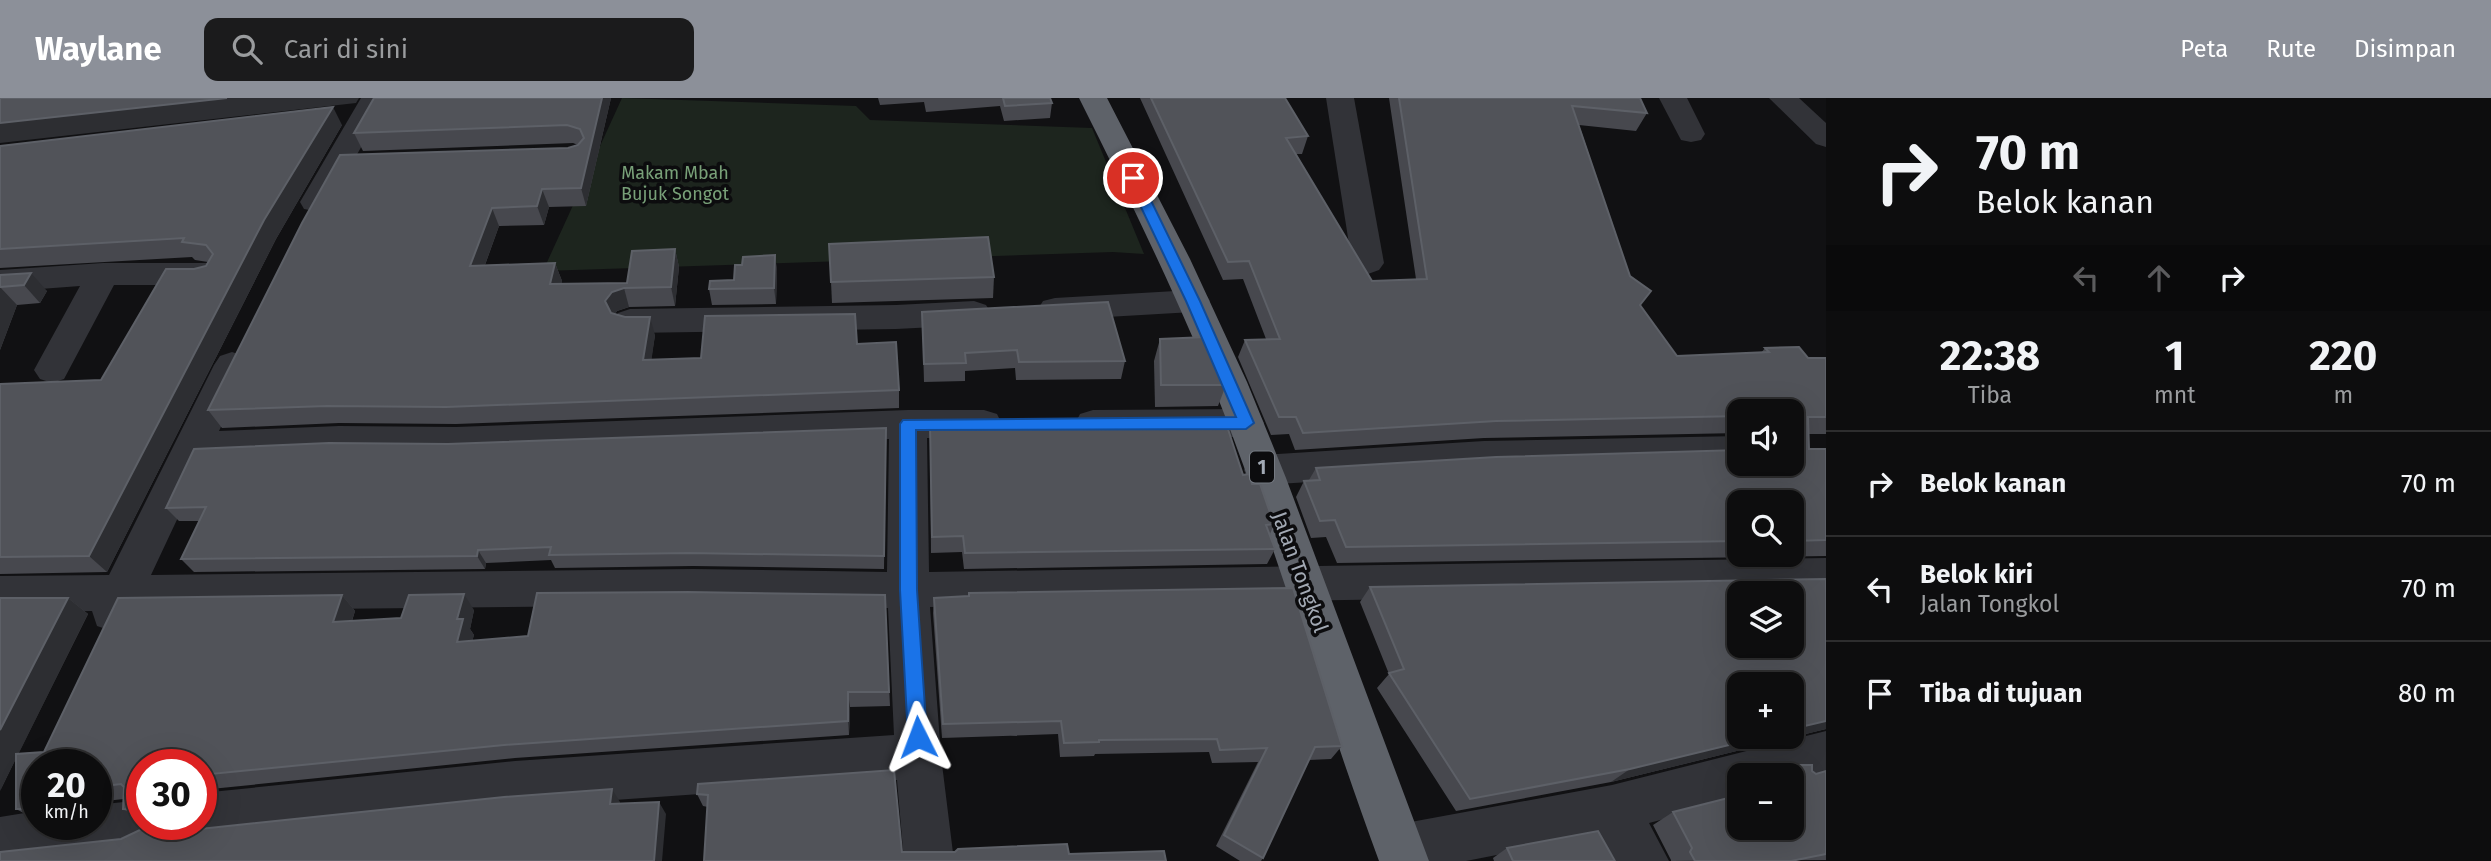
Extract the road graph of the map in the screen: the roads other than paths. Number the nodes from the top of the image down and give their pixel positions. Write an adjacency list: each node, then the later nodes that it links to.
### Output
1 (1093, 98): 13 (highway, Jalan Tongkol / 1)
2 (1340, 98): 9 (street)
3 (1673, 98): 6 (street)
4 (1783, 98): 7 (street)
5 (360, 108): 8 (street)
6 (1691, 134)
7 (1826, 138)
8 (300, 229)
9 (1368, 263)
10 (103, 274): 11 (street); 12 (street); 16 (street)
11 (207, 274)
12 (0, 281)
13 (1193, 301): 14 (street); 17 (highway, Jalan Tongkol / 1)
14 (630, 321)
15 (250, 329): 21 (street)
16 (52, 370)
17 (1246, 423): 20 (street); 23 (highway, Jalan Tongkol / 1)
18 (908, 424): 19 (street); 21 (street); 26 (street)
19 (1016, 424)
20 (1057, 424)
21 (192, 446): 28 (street)
22 (1727, 450): 23 (street)
23 (1263, 470): 25 (highway, Jalan Tongkol / 1)
24 (1826, 575): 25 (street)
25 (1306, 583): 26 (street); 39 (highway, Jalan Tongkol / 1)
26 (908, 590): 28 (street); 31 (street)
27 (0, 594): 28 (street)
28 (121, 594): 29 (street)
29 (98, 643)
30 (1826, 753): 32 (street)
31 (918, 756): 36 (street); 40 (street)
32 (1787, 763)
33 (1727, 778): 35 (street)
34 (21, 805): 38 (street)
35 (1612, 809): 39 (street); 41 (street)
36 (217, 815)
37 (126, 826): 38 (street)
38 (2, 845)
39 (1402, 855)
40 (929, 861)
41 (1644, 861)

